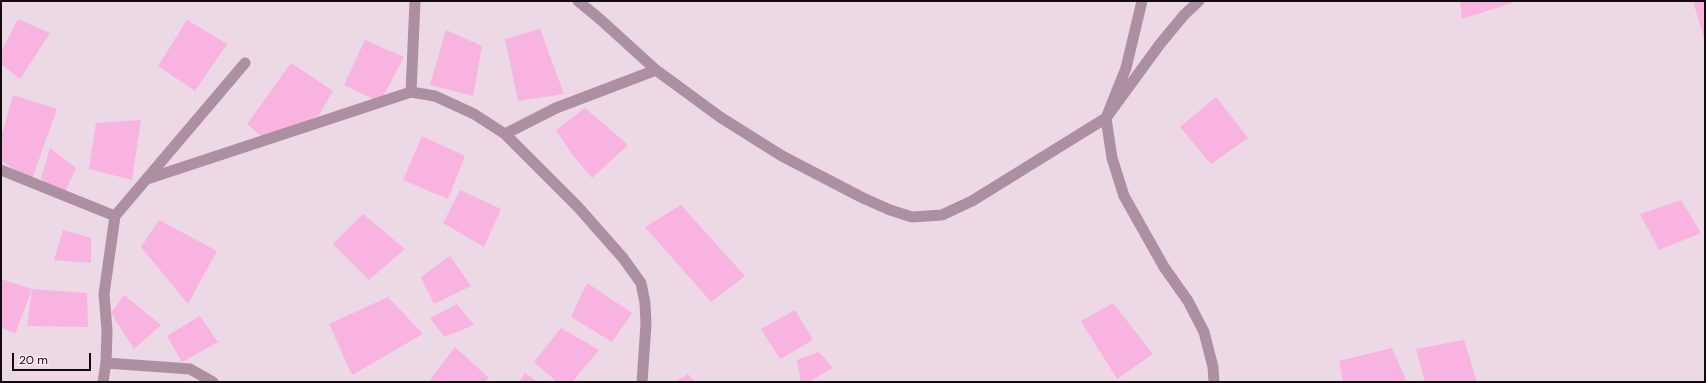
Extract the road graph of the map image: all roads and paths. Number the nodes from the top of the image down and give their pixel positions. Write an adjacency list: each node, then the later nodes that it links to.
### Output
1 (415, 1): 7 (street)
2 (578, 1): 6 (street)
3 (1142, 1): 8 (street)
4 (1199, 1): 8 (street)
5 (245, 63): 11 (street)
6 (656, 70): 8 (street); 9 (street)
7 (411, 92): 9 (street); 11 (street)
8 (1106, 118): 17 (street)
9 (505, 134): 16 (street)
10 (1, 170): 12 (street)
11 (147, 179): 12 (street)
12 (115, 216): 13 (street)
13 (106, 364): 14 (street); 15 (street)
14 (103, 382)
15 (213, 382)
16 (642, 382)
17 (1214, 382)

